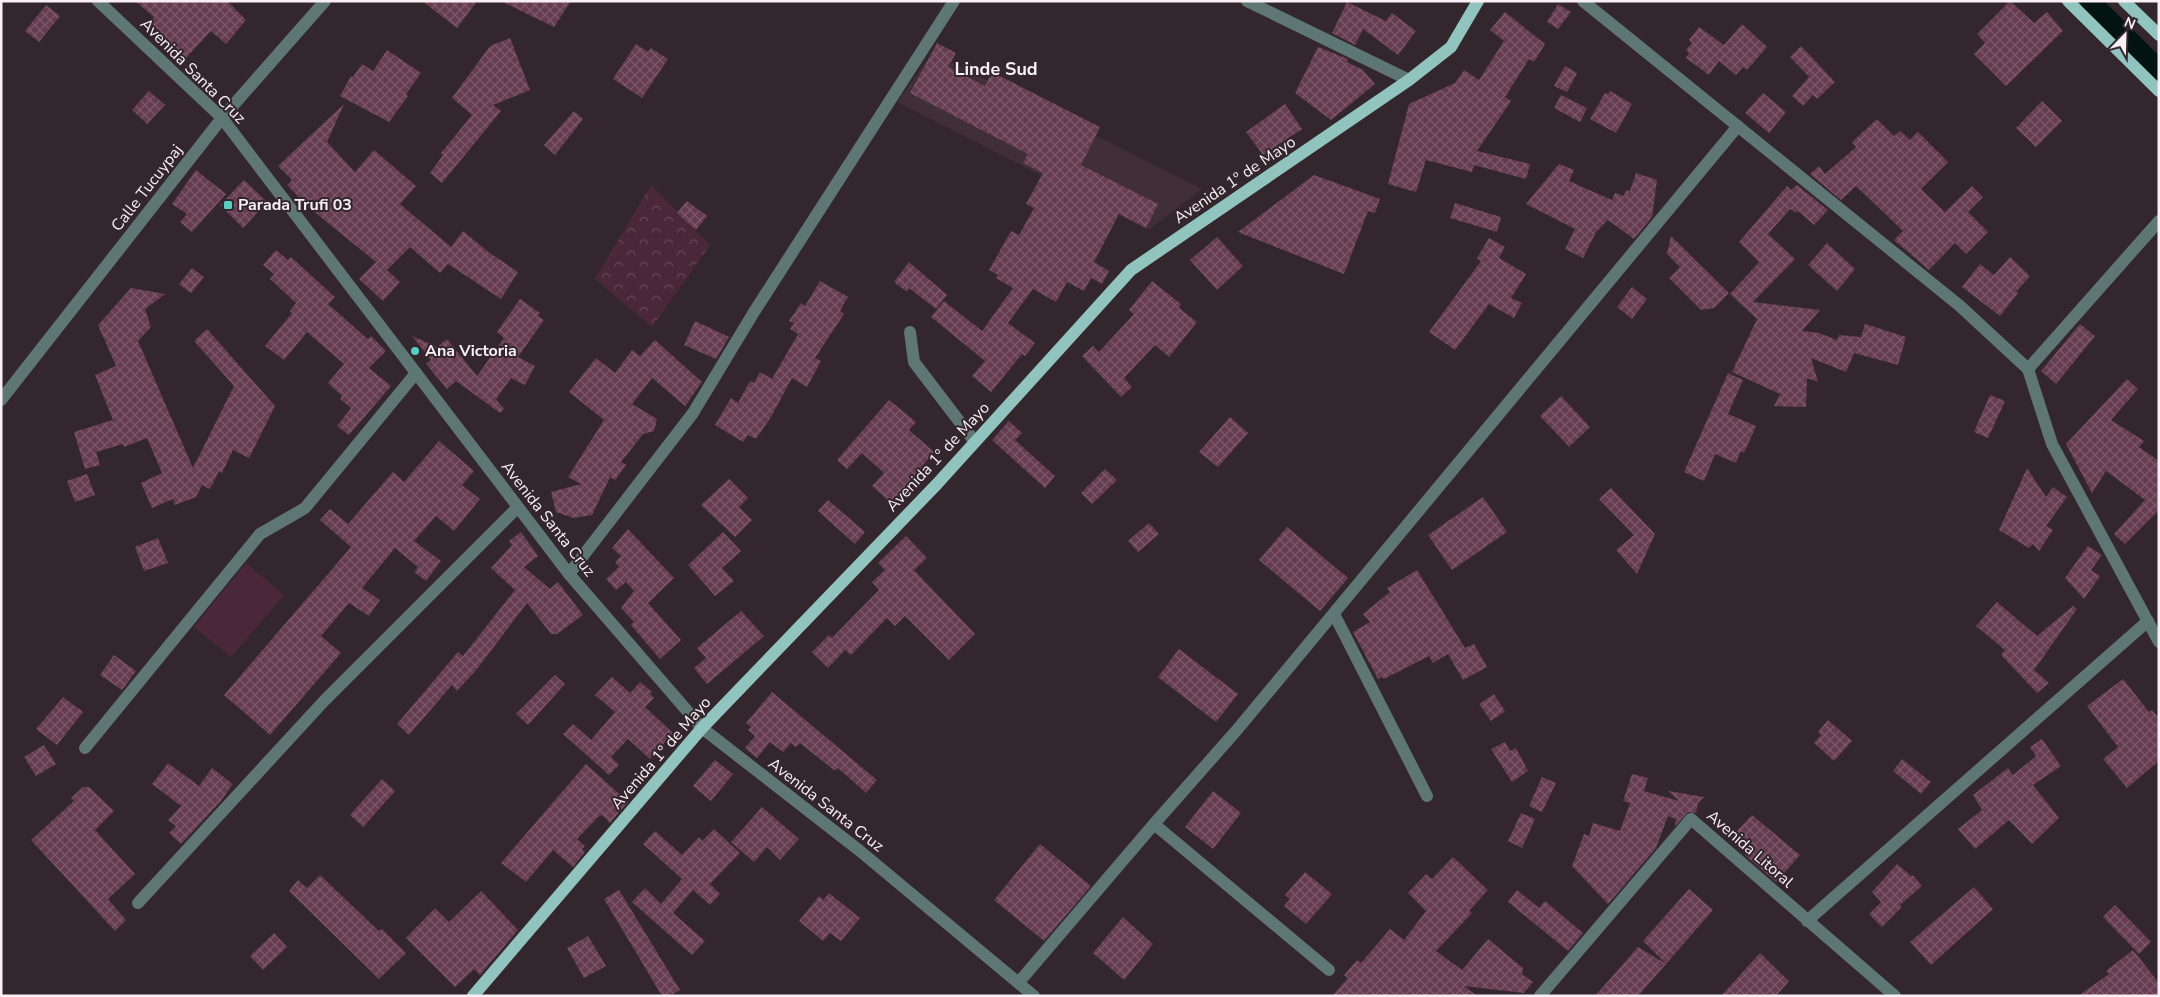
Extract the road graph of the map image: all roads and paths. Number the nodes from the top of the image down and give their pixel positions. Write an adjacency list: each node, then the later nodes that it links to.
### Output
1 (98, 1): 12 (street, Avenida Santa Cruz)
2 (325, 1): 12 (street, Calle Tucuypaj)
3 (954, 1): 21 (street)
4 (1247, 1): 10 (street)
5 (1478, 1): 10 (main road, Avenida 1º de Mayo)
6 (1583, 1): 13 (street)
7 (2068, 1): 11 (main road)
8 (2124, 1): 9 (main road)
9 (2159, 35)
10 (1409, 80): 19 (main road, Avenida 1º de Mayo)
11 (2159, 91)
12 (222, 118): 17 (street, Avenida Santa Cruz); 18 (street, Calle Tucuypaj)
13 (1738, 126): 16 (street); 22 (street)
14 (2159, 221): 16 (street)
15 (910, 332): 19 (street)
16 (2028, 369): 23 (street)
17 (416, 373): 20 (street, Avenida Santa Cruz); 26 (street)
18 (1, 400)
19 (975, 442): 25 (main road, Avenida 1º de Mayo)
20 (517, 508): 21 (street, Avenida Santa Cruz); 29 (street)
21 (568, 574): 25 (street, Avenida Santa Cruz)
22 (1334, 614): 27 (street); 28 (street)
23 (2148, 621): 24 (street); 30 (street)
24 (2159, 642)
25 (702, 728): 32 (street, Avenida Santa Cruz); 33 (main road, Avenida 1º de Mayo)
26 (85, 748)
27 (1427, 796)
28 (1154, 824): 31 (street); 32 (street)
29 (138, 903)
30 (1807, 921): 35 (street, Avenida Litoral); 36 (street, Avenida Litoral)
31 (1329, 970)
32 (1019, 982): 34 (street, Avenida Santa Cruz)
33 (473, 996)
34 (1034, 996)
35 (1540, 996)
36 (1895, 996)

